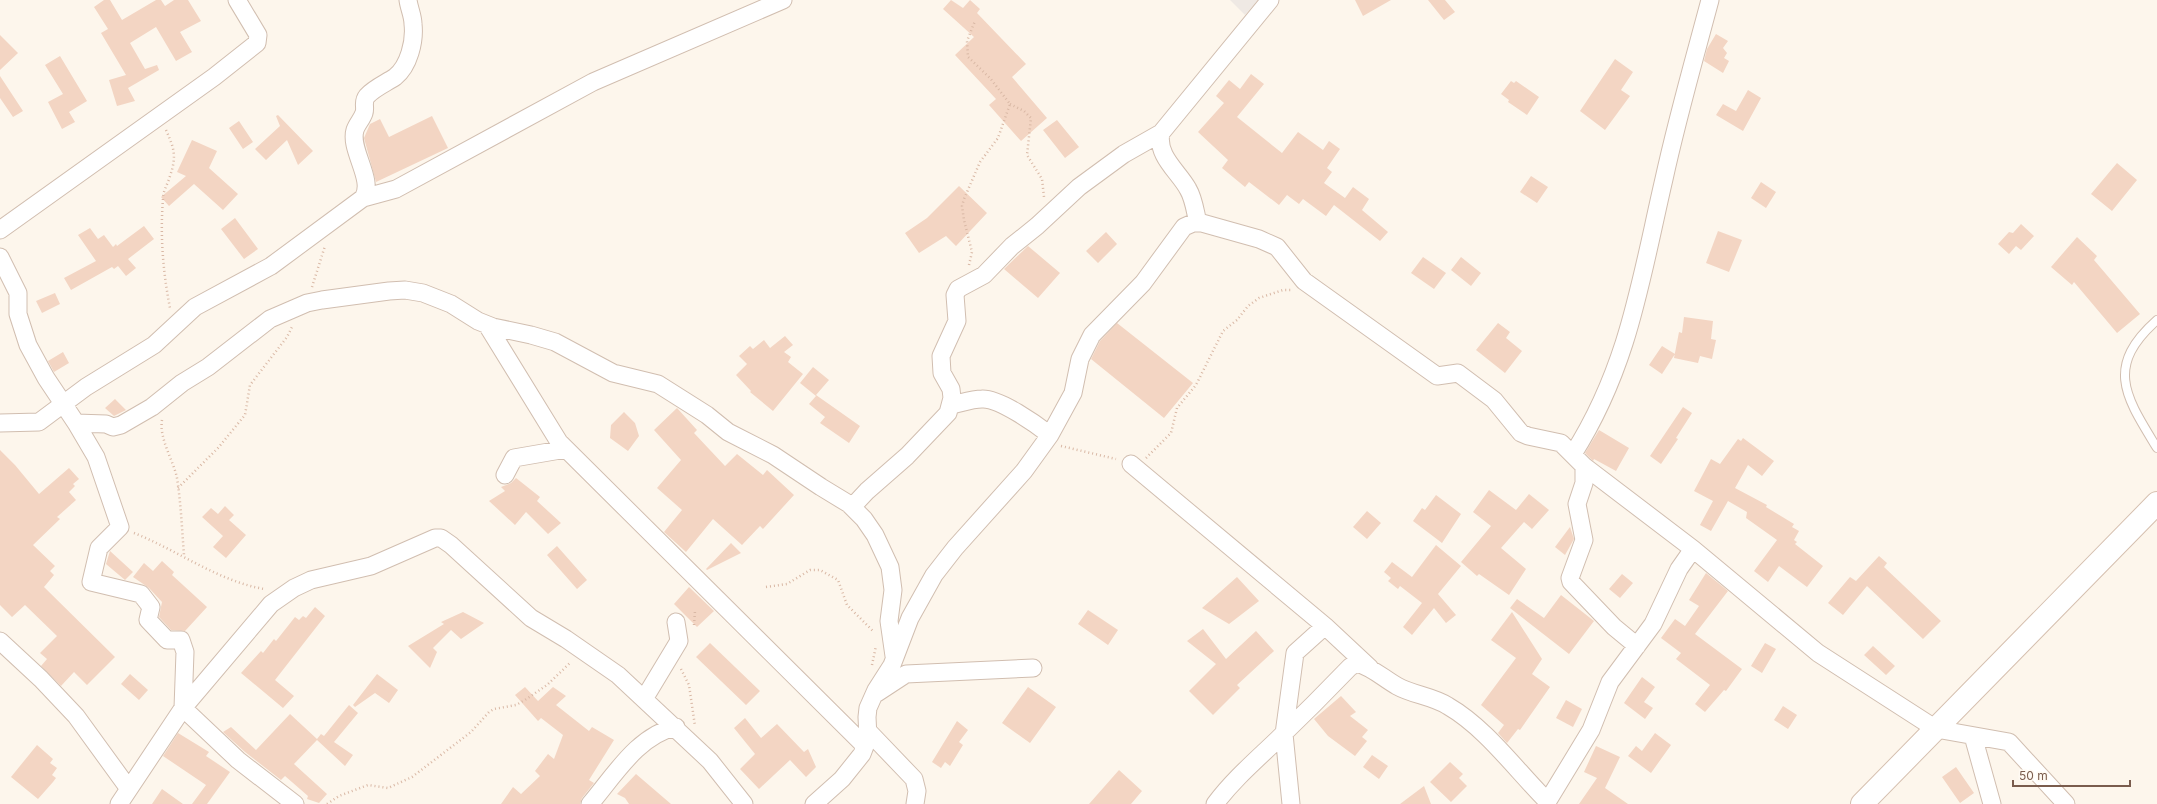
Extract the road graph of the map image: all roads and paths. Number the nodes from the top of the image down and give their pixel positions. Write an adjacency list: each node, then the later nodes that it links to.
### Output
1 (237, 0): 8 (street)
2 (408, 0): 10 (street)
3 (783, 0): 10 (street)
4 (1270, 0): 9 (street)
5 (1710, 0): 30 (street)
6 (975, 21): 7 (path)
7 (1010, 104): 11 (path); 16 (path)
8 (160, 115): 14 (street); 21 (path)
9 (1161, 133): 11 (street); 13 (street)
10 (363, 198): 12 (street)
11 (1046, 218): 16 (street)
12 (331, 222): 18 (path); 21 (street)
13 (1198, 222): 27 (street); 30 (street)
14 (0, 230)
15 (0, 257): 23 (street)
16 (958, 289): 24 (street)
17 (1295, 290): 31 (path)
18 (303, 305): 20 (street); 22 (street); 33 (path)
19 (2157, 320): 28 (lane)
20 (487, 325): 29 (street); 35 (street)
21 (174, 326): 23 (street)
22 (168, 394): 26 (street); 33 (path)
23 (64, 403): 25 (street); 26 (street)
24 (951, 405): 27 (street); 35 (street)
25 (0, 423)
26 (76, 423): 36 (street)
27 (1047, 439): 31 (path); 49 (street)
28 (2157, 448)
29 (566, 449): 32 (street); 60 (street)
30 (1578, 460): 37 (street); 47 (street)
31 (1131, 464): 43 (street)
32 (505, 475)
33 (178, 488): 38 (path)
34 (2157, 503): 57 (main road)
35 (853, 506): 49 (street)
36 (120, 527): 38 (path); 55 (street)
37 (1693, 549): 47 (street); 57 (street)
38 (184, 555): 40 (path)
39 (766, 587): 45 (path)
40 (269, 590)
41 (695, 610): 44 (path)
42 (676, 622): 54 (street)
43 (1325, 626): 52 (street); 58 (street)
44 (694, 629)
45 (879, 636)
46 (0, 641): 62 (street)
47 (1637, 646): 64 (street)
48 (585, 653): 54 (street); 55 (street); 67 (path)
49 (894, 656): 53 (street)
50 (678, 665): 61 (path)
51 (1033, 668): 53 (street)
52 (1370, 668): 58 (street); 64 (street)
53 (874, 695): 60 (street)
54 (644, 699): 56 (street)
55 (183, 708): 62 (street); 66 (street)
56 (676, 727): 61 (street); 68 (street)
57 (1936, 730): 59 (street); 73 (main road)
58 (1284, 734): 71 (street); 72 (street)
59 (1973, 736): 74 (street); 75 (street)
60 (867, 739): 63 (street); 70 (street)
61 (694, 744): 69 (street)
62 (129, 788): 65 (street)
63 (921, 801)
64 (1546, 803)
65 (119, 804)
66 (295, 804)
67 (328, 804)
68 (590, 804)
69 (744, 804)
70 (814, 804)
71 (1216, 804)
72 (1291, 804)
73 (1862, 804)
74 (1992, 804)
75 (2066, 804)

